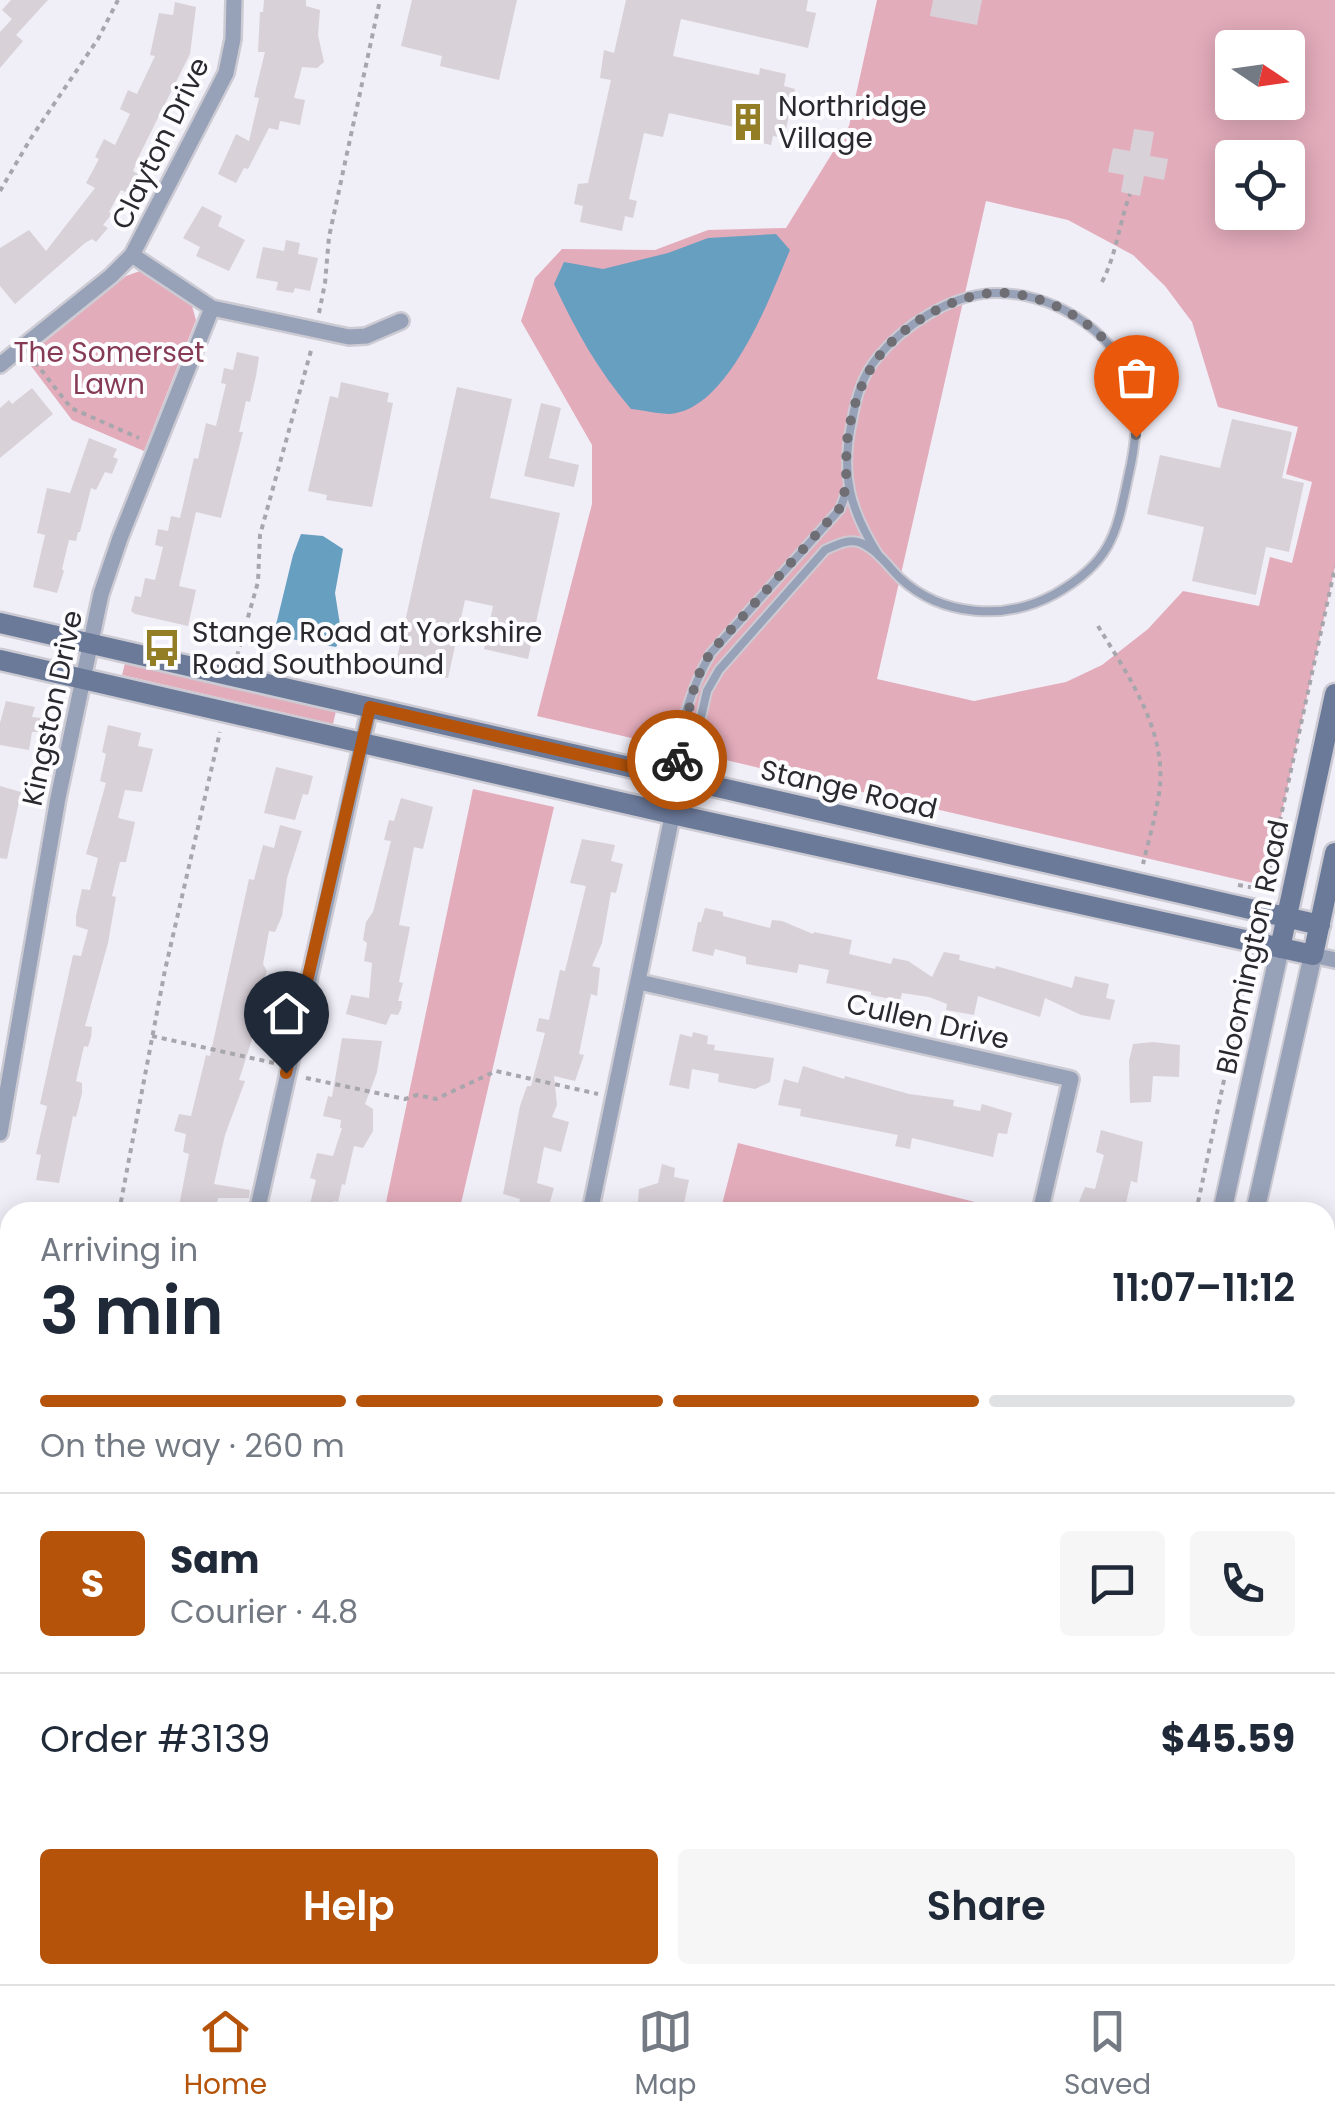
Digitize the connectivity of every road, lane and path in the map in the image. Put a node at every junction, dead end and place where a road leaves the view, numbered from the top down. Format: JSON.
{"nodes":[{"id":1,"x":118,"y":0,"type":"edge"},
{"id":2,"x":234,"y":0,"type":"edge"},
{"id":3,"x":0,"y":191,"type":"edge"},
{"id":4,"x":1130,"y":194,"type":"dead end"},
{"id":5,"x":132,"y":255,"type":"junction"},
{"id":6,"x":1102,"y":282,"type":"dead end"},
{"id":7,"x":212,"y":308,"type":"junction"},
{"id":8,"x":401,"y":322,"type":"dead end"},
{"id":9,"x":36,"y":362,"type":"dead end"},
{"id":10,"x":0,"y":365,"type":"edge"},
{"id":11,"x":139,"y":438,"type":"dead end"},
{"id":12,"x":847,"y":489,"type":"junction"},
{"id":13,"x":879,"y":556,"type":"junction"},
{"id":14,"x":1335,"y":568,"type":"edge"},
{"id":15,"x":0,"y":623,"type":"edge"},
{"id":16,"x":1098,"y":626,"type":"dead end"},
{"id":17,"x":90,"y":643,"type":"junction"},
{"id":18,"x":0,"y":660,"type":"edge"},
{"id":19,"x":82,"y":678,"type":"junction"},
{"id":20,"x":1335,"y":694,"type":"edge"},
{"id":21,"x":370,"y":707,"type":"junction"},
{"id":22,"x":220,"y":732,"type":"dead end"},
{"id":23,"x":361,"y":742,"type":"junction"},
{"id":24,"x":680,"y":778,"type":"junction"},
{"id":25,"x":672,"y":814,"type":"junction"},
{"id":26,"x":1335,"y":853,"type":"edge"},
{"id":27,"x":1142,"y":864,"type":"dead end"},
{"id":28,"x":1260,"y":911,"type":"junction"},
{"id":29,"x":1288,"y":917,"type":"junction"},
{"id":30,"x":1327,"y":926,"type":"edge"},
{"id":31,"x":1254,"y":942,"type":"junction"},
{"id":32,"x":1280,"y":948,"type":"junction"},
{"id":33,"x":1313,"y":954,"type":"junction"},
{"id":34,"x":1335,"y":960,"type":"edge"},
{"id":35,"x":639,"y":982,"type":"junction"},
{"id":36,"x":152,"y":1036,"type":"junction"},
{"id":37,"x":287,"y":1070,"type":"junction"},
{"id":38,"x":615,"y":1097,"type":"junction"},
{"id":39,"x":0,"y":1134,"type":"edge"},
{"id":40,"x":121,"y":1202,"type":"edge"},
{"id":41,"x":260,"y":1202,"type":"edge"},
{"id":42,"x":592,"y":1202,"type":"edge"},
{"id":43,"x":1042,"y":1202,"type":"edge"},
{"id":44,"x":1198,"y":1202,"type":"edge"},
{"id":45,"x":1224,"y":1202,"type":"edge"},
{"id":46,"x":1257,"y":1202,"type":"edge"}],
"edges":[{"from":1,"to":3,"type":"path"},
{"from":2,"to":5,"type":"street","name":"Clayton Drive"},
{"from":4,"to":6,"type":"path"},
{"from":5,"to":7,"type":"street"},
{"from":5,"to":10,"type":"street","name":"Clayton Drive"},
{"from":7,"to":8,"type":"street"},
{"from":7,"to":17,"type":"street","name":"Kingston Drive"},
{"from":9,"to":11,"type":"path"},
{"from":12,"to":13,"type":"lane"},
{"from":12,"to":13,"type":"lane"},
{"from":12,"to":24,"type":"lane"},
{"from":13,"to":24,"type":"lane"},
{"from":14,"to":28,"type":"path"},
{"from":15,"to":17,"type":"main road","name":"Stange Road"},
{"from":16,"to":27,"type":"path"},
{"from":17,"to":19,"type":"street","name":"Kingston Drive"},
{"from":17,"to":21,"type":"main road","name":"Stange Road"},
{"from":18,"to":19,"type":"main road"},
{"from":19,"to":23,"type":"main road"},
{"from":19,"to":39,"type":"street","name":"Kingston Drive"},
{"from":20,"to":29,"type":"main road","name":"Bloomington Road"},
{"from":21,"to":23,"type":"street"},
{"from":21,"to":24,"type":"main road","name":"Stange Road"},
{"from":22,"to":36,"type":"path"},
{"from":23,"to":25,"type":"main road"},
{"from":23,"to":37,"type":"street"},
{"from":24,"to":25,"type":"street"},
{"from":24,"to":28,"type":"main road","name":"Stange Road"},
{"from":25,"to":31,"type":"main road"},
{"from":25,"to":35,"type":"street"},
{"from":26,"to":30,"type":"main road"},
{"from":28,"to":29,"type":"main road","name":"Stange Road"},
{"from":29,"to":30,"type":"main road","name":"Stange Road"},
{"from":29,"to":32,"type":"main road","name":"Bloomington Road"},
{"from":30,"to":33,"type":"main road"},
{"from":31,"to":32,"type":"main road"},
{"from":31,"to":44,"type":"path"},
{"from":32,"to":33,"type":"main road"},
{"from":32,"to":45,"type":"street","name":"Bloomington Road"},
{"from":33,"to":34,"type":"street"},
{"from":33,"to":46,"type":"street"},
{"from":35,"to":38,"type":"street"},
{"from":35,"to":43,"type":"street","name":"Cullen Drive"},
{"from":36,"to":37,"type":"path"},
{"from":36,"to":40,"type":"path"},
{"from":37,"to":38,"type":"path"},
{"from":37,"to":41,"type":"street"},
{"from":38,"to":42,"type":"street"}]}
